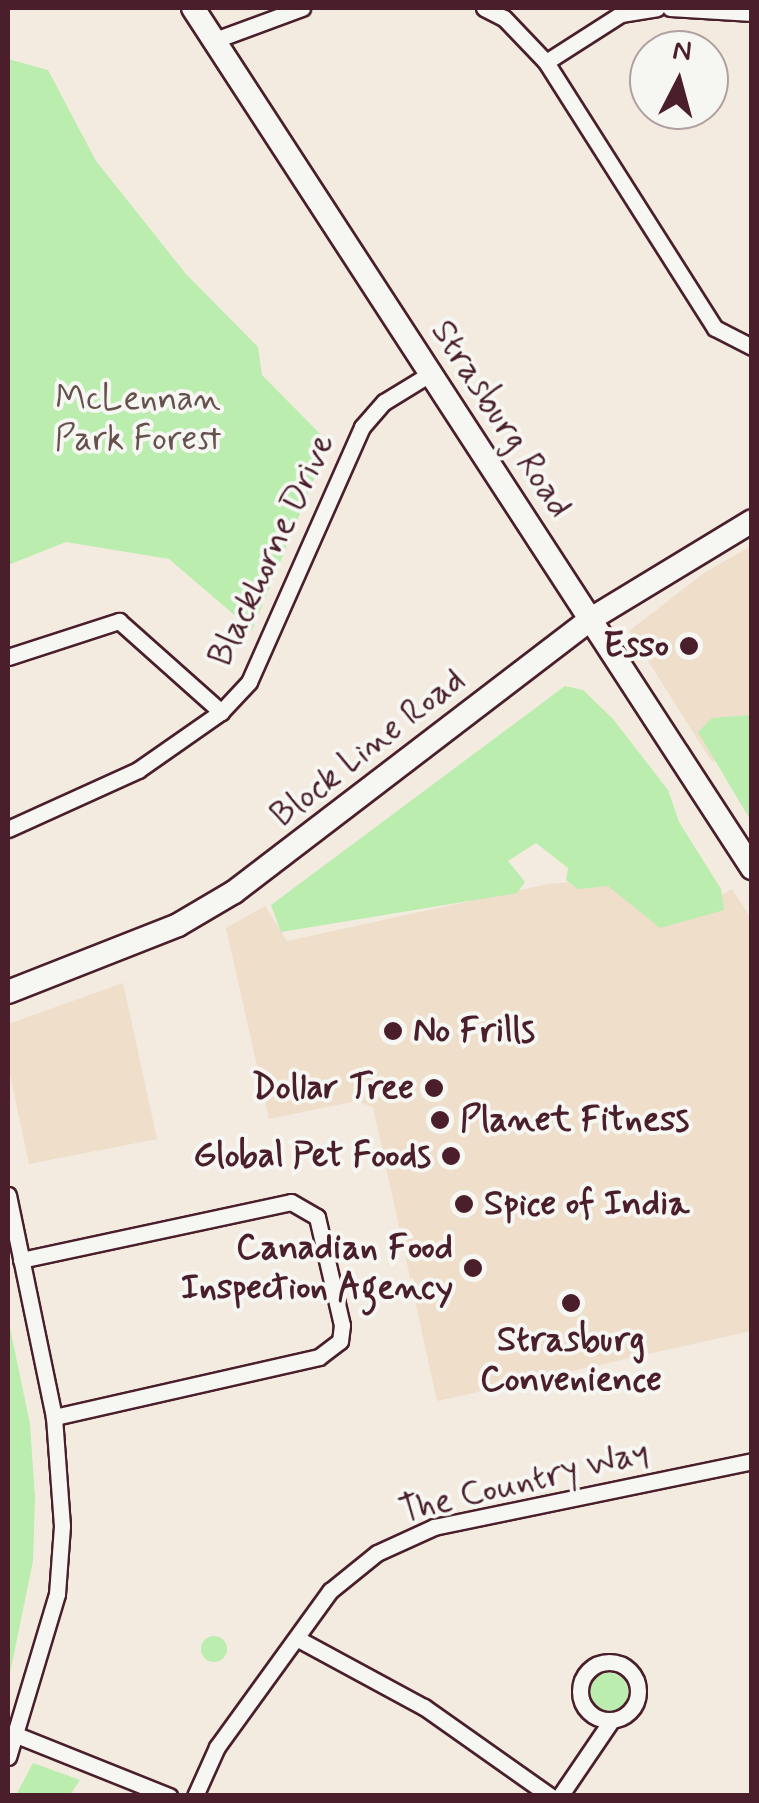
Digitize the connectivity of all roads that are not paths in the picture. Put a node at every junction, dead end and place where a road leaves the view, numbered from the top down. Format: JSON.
{"nodes":[{"id":1,"x":193,"y":8,"type":"edge"},
{"id":2,"x":302,"y":8,"type":"edge"},
{"id":3,"x":484,"y":8,"type":"edge"},
{"id":4,"x":656,"y":8,"type":"edge"},
{"id":5,"x":670,"y":8,"type":"edge"},
{"id":6,"x":752,"y":12,"type":"edge"},
{"id":7,"x":215,"y":40,"type":"junction"},
{"id":8,"x":546,"y":62,"type":"junction"},
{"id":9,"x":752,"y":347,"type":"edge"},
{"id":10,"x":428,"y":375,"type":"junction"},
{"id":11,"x":752,"y":522,"type":"edge"},
{"id":12,"x":591,"y":619,"type":"junction"},
{"id":13,"x":8,"y":657,"type":"edge"},
{"id":14,"x":221,"y":712,"type":"junction"},
{"id":15,"x":8,"y":829,"type":"edge"},
{"id":16,"x":752,"y":868,"type":"edge"},
{"id":17,"x":8,"y":992,"type":"edge"},
{"id":18,"x":8,"y":1194,"type":"edge"},
{"id":19,"x":21,"y":1260,"type":"junction"},
{"id":20,"x":54,"y":1416,"type":"junction"},
{"id":21,"x":752,"y":1461,"type":"edge"},
{"id":22,"x":298,"y":1639,"type":"junction"},
{"id":23,"x":611,"y":1721,"type":"dead end"},
{"id":24,"x":19,"y":1736,"type":"junction"},
{"id":25,"x":8,"y":1757,"type":"edge"},
{"id":26,"x":168,"y":1796,"type":"edge"},
{"id":27,"x":195,"y":1796,"type":"edge"},
{"id":28,"x":550,"y":1796,"type":"edge"},
{"id":29,"x":560,"y":1796,"type":"edge"}],
"edges":[{"from":1,"to":7,"type":"street","name":"Strasburg Road"},
{"from":2,"to":7,"type":"street"},
{"from":3,"to":8,"type":"street"},
{"from":4,"to":8,"type":"street"},
{"from":5,"to":6,"type":"street"},
{"from":7,"to":10,"type":"street","name":"Strasburg Road"},
{"from":8,"to":9,"type":"street"},
{"from":10,"to":12,"type":"street","name":"Strasburg Road"},
{"from":10,"to":14,"type":"street","name":"Blackhorne Drive"},
{"from":11,"to":12,"type":"street","name":"Block Line Road"},
{"from":12,"to":16,"type":"street","name":"Strasburg Road"},
{"from":12,"to":17,"type":"street","name":"Block Line Road"},
{"from":13,"to":14,"type":"street"},
{"from":14,"to":15,"type":"street","name":"Blackhorne Drive"},
{"from":18,"to":19,"type":"street"},
{"from":19,"to":20,"type":"street"},
{"from":19,"to":20,"type":"street"},
{"from":20,"to":24,"type":"street"},
{"from":21,"to":22,"type":"street","name":"The Country Way"},
{"from":22,"to":27,"type":"street","name":"The Country Way"},
{"from":22,"to":28,"type":"street"},
{"from":23,"to":29,"type":"street"},
{"from":24,"to":25,"type":"street"},
{"from":24,"to":26,"type":"street"}]}
